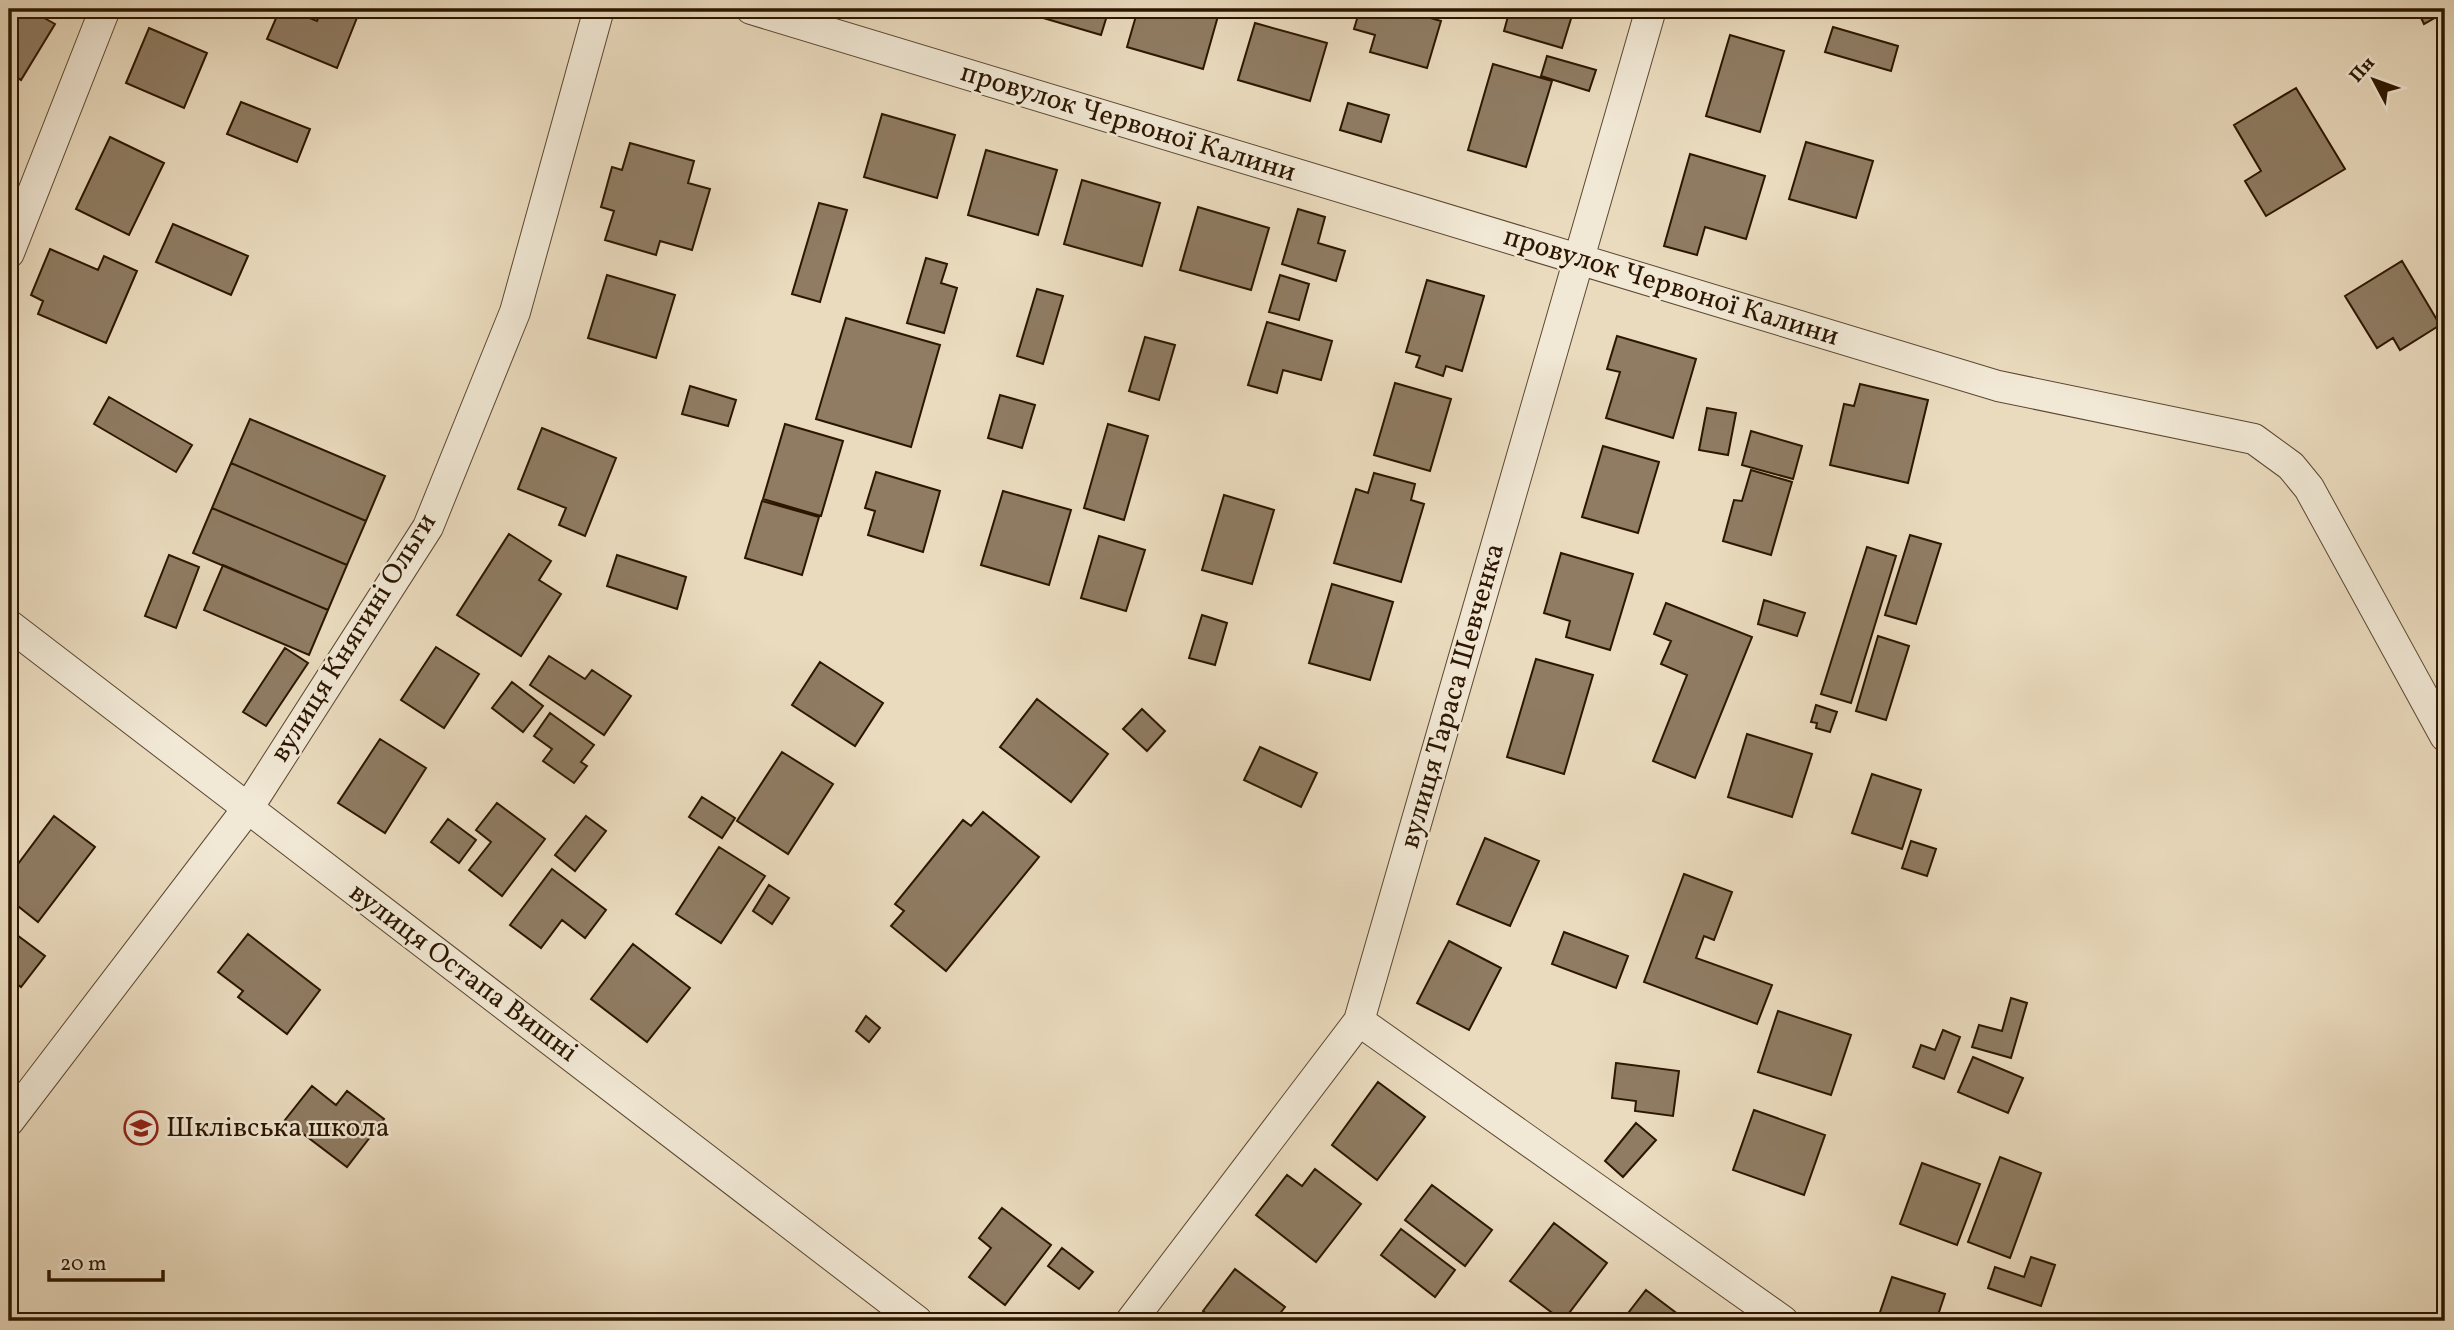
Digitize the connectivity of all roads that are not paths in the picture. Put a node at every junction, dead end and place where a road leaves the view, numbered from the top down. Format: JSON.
{"nodes":[{"id":1,"x":105,"y":9,"type":"edge"},
{"id":2,"x":599,"y":9,"type":"edge"},
{"id":3,"x":751,"y":9,"type":"edge"},
{"id":4,"x":1651,"y":9,"type":"edge"},
{"id":5,"x":9,"y":253,"type":"edge"},
{"id":6,"x":1579,"y":259,"type":"junction"},
{"id":7,"x":9,"y":625,"type":"edge"},
{"id":8,"x":2445,"y":736,"type":"edge"},
{"id":9,"x":248,"y":808,"type":"junction"},
{"id":10,"x":1359,"y":1021,"type":"junction"},
{"id":11,"x":9,"y":1121,"type":"edge"},
{"id":12,"x":917,"y":1321,"type":"edge"},
{"id":13,"x":1130,"y":1321,"type":"edge"},
{"id":14,"x":1783,"y":1321,"type":"edge"}],
"edges":[{"from":1,"to":5,"type":"street"},
{"from":2,"to":9,"type":"street","name":"вулиця Княгині Ольги"},
{"from":3,"to":6,"type":"street","name":"провулок Червоної Калини"},
{"from":4,"to":6,"type":"street","name":"вулиця Тараса Шевченка"},
{"from":6,"to":8,"type":"street","name":"провулок Червоної Калини"},
{"from":6,"to":10,"type":"street","name":"вулиця Тараса Шевченка"},
{"from":7,"to":9,"type":"street","name":"вулиця Остапа Вишні"},
{"from":9,"to":11,"type":"street","name":"вулиця Княгині Ольги"},
{"from":9,"to":12,"type":"street","name":"вулиця Остапа Вишні"},
{"from":10,"to":13,"type":"street","name":"вулиця Тараса Шевченка"},
{"from":10,"to":14,"type":"street"}]}
